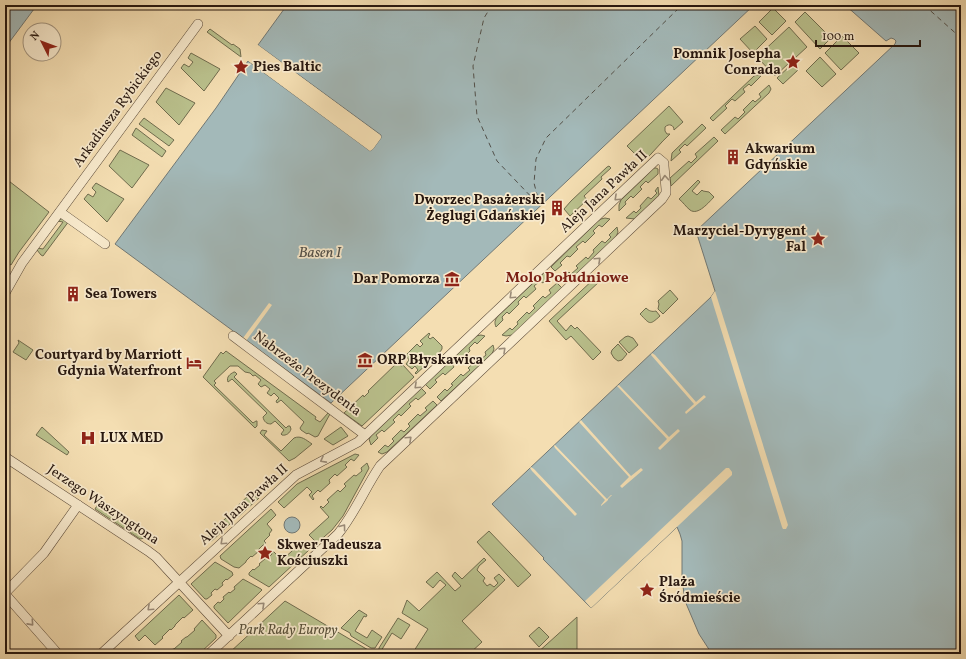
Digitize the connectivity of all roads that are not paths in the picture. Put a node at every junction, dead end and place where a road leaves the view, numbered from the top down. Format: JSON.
{"nodes":[{"id":1,"x":198,"y":24,"type":"dead end"},
{"id":2,"x":60,"y":212,"type":"junction"},
{"id":3,"x":105,"y":244,"type":"dead end"},
{"id":4,"x":5,"y":294,"type":"edge"},
{"id":5,"x":233,"y":336,"type":"dead end"},
{"id":6,"x":365,"y":435,"type":"junction"},
{"id":7,"x":5,"y":457,"type":"edge"},
{"id":8,"x":78,"y":505,"type":"junction"},
{"id":9,"x":180,"y":583,"type":"junction"},
{"id":10,"x":5,"y":593,"type":"edge"},
{"id":11,"x":229,"y":636,"type":"junction"},
{"id":12,"x":58,"y":654,"type":"edge"},
{"id":13,"x":101,"y":654,"type":"edge"},
{"id":14,"x":209,"y":654,"type":"edge"}],
"edges":[{"from":1,"to":2,"type":"street","name":"Arkadiusza Rybickiego"},
{"from":2,"to":3,"type":"street"},
{"from":2,"to":4,"type":"street","name":"Arkadiusza Rybickiego"},
{"from":5,"to":6,"type":"street","name":"Nabrzeże Prezydenta"},
{"from":6,"to":9,"type":"street","name":"Aleja Jana Pawła II","one_way":true},
{"from":11,"to":6,"type":"street","name":"Aleja Jana Pawła II","one_way":true},
{"from":7,"to":8,"type":"street","name":"Jerzego Waszyngtona"},
{"from":8,"to":9,"type":"street","name":"Jerzego Waszyngtona"},
{"from":8,"to":10,"type":"street"},
{"from":9,"to":11,"type":"street","name":"Jerzego Waszyngtona"},
{"from":9,"to":13,"type":"street","one_way":true},
{"from":10,"to":12,"type":"street","one_way":true},
{"from":11,"to":14,"type":"street"}]}
